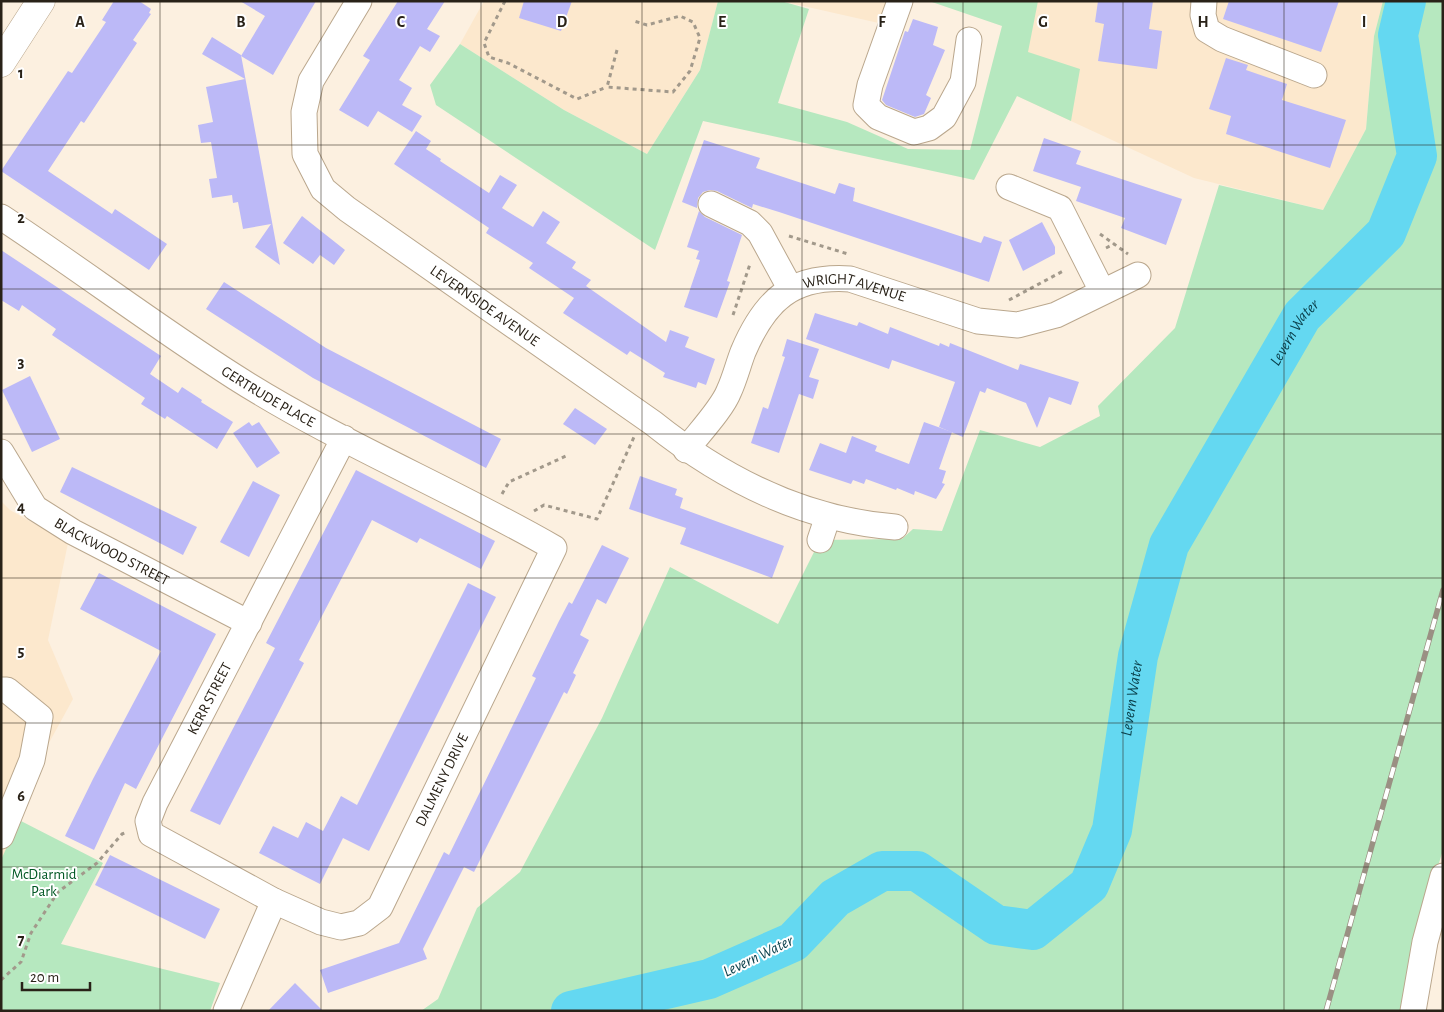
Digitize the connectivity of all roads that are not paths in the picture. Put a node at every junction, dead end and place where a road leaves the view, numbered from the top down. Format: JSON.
{"nodes":[{"id":1,"x":41,"y":1,"type":"edge"},
{"id":2,"x":359,"y":1,"type":"edge"},
{"id":3,"x":900,"y":1,"type":"edge"},
{"id":4,"x":1204,"y":1,"type":"edge"},
{"id":5,"x":968,"y":40,"type":"dead end"},
{"id":6,"x":1,"y":63,"type":"edge"},
{"id":7,"x":1314,"y":75,"type":"dead end"},
{"id":8,"x":1009,"y":187,"type":"dead end"},
{"id":9,"x":711,"y":204,"type":"dead end"},
{"id":10,"x":1,"y":217,"type":"edge"},
{"id":11,"x":1138,"y":275,"type":"road end"},
{"id":12,"x":790,"y":288,"type":"junction"},
{"id":13,"x":1102,"y":291,"type":"junction"},
{"id":14,"x":344,"y":438,"type":"junction"},
{"id":15,"x":686,"y":450,"type":"junction"},
{"id":16,"x":1,"y":452,"type":"edge"},
{"id":17,"x":828,"y":516,"type":"junction"},
{"id":18,"x":895,"y":527,"type":"dead end"},
{"id":19,"x":820,"y":540,"type":"dead end"},
{"id":20,"x":554,"y":548,"type":"joint"},
{"id":21,"x":249,"y":623,"type":"junction"},
{"id":22,"x":1,"y":690,"type":"edge"},
{"id":23,"x":1,"y":836,"type":"edge"},
{"id":24,"x":1443,"y":876,"type":"edge"},
{"id":25,"x":274,"y":901,"type":"junction"},
{"id":26,"x":226,"y":1011,"type":"edge"},
{"id":27,"x":1412,"y":1011,"type":"edge"}],
"edges":[{"from":1,"to":6,"type":"main road"},
{"from":2,"to":15,"type":"street","name":"LEVERNSIDE AVENUE"},
{"from":3,"to":5,"type":"street"},
{"from":4,"to":7,"type":"street"},
{"from":8,"to":13,"type":"street"},
{"from":9,"to":12,"type":"street"},
{"from":10,"to":14,"type":"street","name":"GERTRUDE PLACE"},
{"from":11,"to":13,"type":"street","name":"WRIGHT AVENUE"},
{"from":12,"to":13,"type":"street","name":"WRIGHT AVENUE"},
{"from":12,"to":15,"type":"street","name":"WRIGHT AVENUE"},
{"from":14,"to":20,"type":"street","name":"GERTRUDE PLACE"},
{"from":14,"to":21,"type":"street","name":"KERR STREET"},
{"from":15,"to":17,"type":"street","name":"LEVERNSIDE AVENUE"},
{"from":16,"to":21,"type":"street","name":"BLACKWOOD STREET"},
{"from":17,"to":18,"type":"street","name":"LEVERNSIDE AVENUE"},
{"from":17,"to":19,"type":"street"},
{"from":20,"to":25,"type":"street","name":"DALMENY DRIVE"},
{"from":21,"to":25,"type":"street","name":"KERR STREET"},
{"from":22,"to":23,"type":"street"},
{"from":24,"to":27,"type":"street"},
{"from":25,"to":26,"type":"street"}]}
